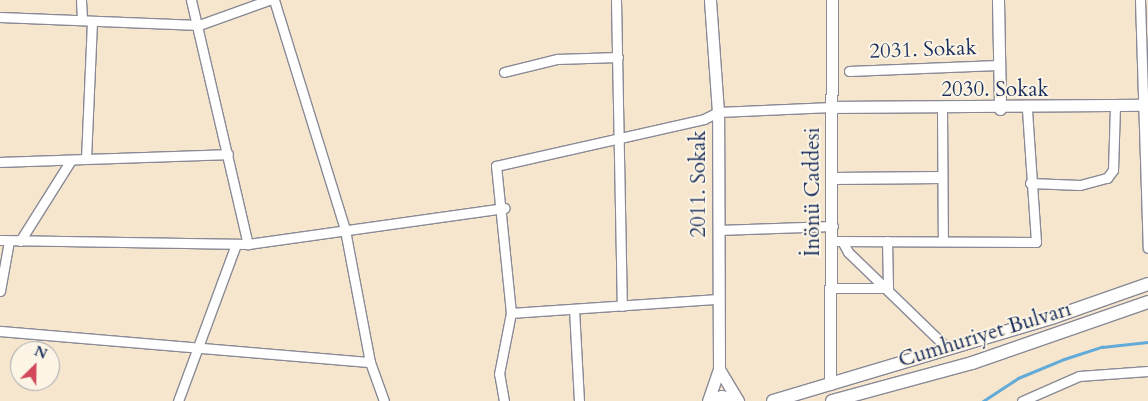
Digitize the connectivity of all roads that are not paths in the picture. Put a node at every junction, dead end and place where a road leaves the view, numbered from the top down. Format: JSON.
{"nodes":[{"id":1,"x":81,"y":0,"type":"edge"},
{"id":2,"x":191,"y":0,"type":"edge"},
{"id":3,"x":269,"y":0,"type":"edge"},
{"id":4,"x":274,"y":0,"type":"edge"},
{"id":5,"x":616,"y":0,"type":"edge"},
{"id":6,"x":710,"y":0,"type":"edge"},
{"id":7,"x":832,"y":0,"type":"edge"},
{"id":8,"x":998,"y":0,"type":"edge"},
{"id":9,"x":1140,"y":0,"type":"edge"},
{"id":10,"x":0,"y":17,"type":"edge"},
{"id":11,"x":82,"y":20,"type":"junction"},
{"id":12,"x":92,"y":21,"type":"junction"},
{"id":13,"x":199,"y":25,"type":"junction"},
{"id":14,"x":618,"y":57,"type":"junction"},
{"id":15,"x":998,"y":64,"type":"junction"},
{"id":16,"x":849,"y":71,"type":"dead end"},
{"id":17,"x":504,"y":72,"type":"dead end"},
{"id":18,"x":1116,"y":106,"type":"junction"},
{"id":19,"x":1142,"y":106,"type":"junction"},
{"id":20,"x":832,"y":108,"type":"junction"},
{"id":21,"x":1027,"y":108,"type":"junction"},
{"id":22,"x":942,"y":109,"type":"junction"},
{"id":23,"x":1000,"y":109,"type":"junction"},
{"id":24,"x":718,"y":112,"type":"junction"},
{"id":25,"x":621,"y":136,"type":"junction"},
{"id":26,"x":228,"y":154,"type":"junction"},
{"id":27,"x":86,"y":159,"type":"junction"},
{"id":28,"x":71,"y":160,"type":"junction"},
{"id":29,"x":0,"y":162,"type":"edge"},
{"id":30,"x":941,"y":177,"type":"junction"},
{"id":31,"x":833,"y":178,"type":"junction"},
{"id":32,"x":1030,"y":183,"type":"junction"},
{"id":33,"x":504,"y":208,"type":"junction"},
{"id":34,"x":833,"y":226,"type":"junction"},
{"id":35,"x":345,"y":230,"type":"junction"},
{"id":36,"x":718,"y":230,"type":"junction"},
{"id":37,"x":4,"y":241,"type":"edge"},
{"id":38,"x":20,"y":241,"type":"junction"},
{"id":39,"x":838,"y":241,"type":"junction"},
{"id":40,"x":887,"y":241,"type":"junction"},
{"id":41,"x":943,"y":241,"type":"junction"},
{"id":42,"x":236,"y":244,"type":"junction"},
{"id":43,"x":248,"y":244,"type":"junction"},
{"id":44,"x":1148,"y":248,"type":"edge"},
{"id":45,"x":1148,"y":284,"type":"edge"},
{"id":46,"x":832,"y":288,"type":"junction"},
{"id":47,"x":888,"y":288,"type":"junction"},
{"id":48,"x":0,"y":291,"type":"edge"},
{"id":49,"x":718,"y":299,"type":"junction"},
{"id":50,"x":1148,"y":302,"type":"edge"},
{"id":51,"x":622,"y":306,"type":"junction"},
{"id":52,"x":574,"y":309,"type":"junction"},
{"id":53,"x":511,"y":313,"type":"junction"},
{"id":54,"x":0,"y":331,"type":"edge"},
{"id":55,"x":948,"y":349,"type":"junction"},
{"id":56,"x":198,"y":350,"type":"junction"},
{"id":57,"x":370,"y":362,"type":"junction"},
{"id":58,"x":719,"y":369,"type":"junction"},
{"id":59,"x":1148,"y":371,"type":"edge"},
{"id":60,"x":830,"y":384,"type":"junction"},
{"id":61,"x":178,"y":401,"type":"edge"},
{"id":62,"x":384,"y":401,"type":"edge"},
{"id":63,"x":504,"y":401,"type":"edge"},
{"id":64,"x":579,"y":401,"type":"edge"},
{"id":65,"x":709,"y":401,"type":"edge"},
{"id":66,"x":737,"y":401,"type":"edge"},
{"id":67,"x":773,"y":401,"type":"edge"},
{"id":68,"x":832,"y":401,"type":"edge"},
{"id":69,"x":1022,"y":401,"type":"edge"}],
"edges":[{"from":1,"to":11,"type":"street"},
{"from":2,"to":13,"type":"street"},
{"from":3,"to":13,"type":"street"},
{"from":4,"to":35,"type":"street"},
{"from":5,"to":14,"type":"street"},
{"from":6,"to":24,"type":"street","name":"2011. Sokak"},
{"from":7,"to":20,"type":"street","name":"İnönü Caddesi"},
{"from":8,"to":15,"type":"street"},
{"from":9,"to":19,"type":"street"},
{"from":10,"to":11,"type":"street"},
{"from":11,"to":12,"type":"street"},
{"from":12,"to":13,"type":"street"},
{"from":12,"to":27,"type":"street"},
{"from":13,"to":26,"type":"street"},
{"from":14,"to":17,"type":"street"},
{"from":14,"to":25,"type":"street"},
{"from":15,"to":16,"type":"street","name":"2031. Sokak"},
{"from":15,"to":23,"type":"street"},
{"from":18,"to":19,"type":"street","name":"2030. Sokak"},
{"from":18,"to":21,"type":"street","name":"2030. Sokak"},
{"from":18,"to":32,"type":"street"},
{"from":19,"to":44,"type":"street"},
{"from":20,"to":22,"type":"street","name":"2030. Sokak"},
{"from":20,"to":24,"type":"street"},
{"from":20,"to":31,"type":"street","name":"İnönü Caddesi"},
{"from":21,"to":23,"type":"street","name":"2030. Sokak"},
{"from":21,"to":32,"type":"street"},
{"from":22,"to":23,"type":"street","name":"2030. Sokak"},
{"from":22,"to":30,"type":"street"},
{"from":24,"to":25,"type":"street"},
{"from":24,"to":36,"type":"street","name":"2011. Sokak"},
{"from":25,"to":33,"type":"street"},
{"from":25,"to":51,"type":"street"},
{"from":26,"to":27,"type":"street"},
{"from":26,"to":43,"type":"street"},
{"from":27,"to":28,"type":"street"},
{"from":28,"to":29,"type":"street"},
{"from":28,"to":38,"type":"street"},
{"from":30,"to":31,"type":"street"},
{"from":30,"to":41,"type":"street"},
{"from":31,"to":34,"type":"street","name":"İnönü Caddesi"},
{"from":32,"to":41,"type":"street"},
{"from":33,"to":35,"type":"street"},
{"from":33,"to":53,"type":"street"},
{"from":34,"to":36,"type":"street"},
{"from":34,"to":39,"type":"street","name":"İnönü Caddesi"},
{"from":35,"to":43,"type":"street"},
{"from":35,"to":57,"type":"street"},
{"from":36,"to":49,"type":"street","name":"2011. Sokak"},
{"from":37,"to":38,"type":"street"},
{"from":37,"to":48,"type":"street"},
{"from":38,"to":42,"type":"street"},
{"from":39,"to":40,"type":"street"},
{"from":39,"to":46,"type":"street","name":"İnönü Caddesi"},
{"from":39,"to":47,"type":"street"},
{"from":40,"to":41,"type":"street"},
{"from":40,"to":47,"type":"street"},
{"from":42,"to":43,"type":"street"},
{"from":42,"to":56,"type":"street"},
{"from":45,"to":55,"type":"main road"},
{"from":46,"to":47,"type":"street"},
{"from":46,"to":60,"type":"street","name":"İnönü Caddesi"},
{"from":47,"to":55,"type":"street"},
{"from":49,"to":51,"type":"street"},
{"from":49,"to":58,"type":"street","name":"2011. Sokak"},
{"from":50,"to":68,"type":"main road","name":"Cumhuriyet Bulvarı"},
{"from":51,"to":52,"type":"street"},
{"from":52,"to":53,"type":"street"},
{"from":52,"to":64,"type":"street"},
{"from":53,"to":63,"type":"street"},
{"from":54,"to":56,"type":"street"},
{"from":55,"to":60,"type":"main road"},
{"from":56,"to":57,"type":"street"},
{"from":56,"to":61,"type":"street"},
{"from":57,"to":62,"type":"street"},
{"from":58,"to":65,"type":"street"},
{"from":58,"to":66,"type":"street"},
{"from":59,"to":69,"type":"street"},
{"from":60,"to":67,"type":"main road"},
{"from":65,"to":66,"type":"main road"}]}
